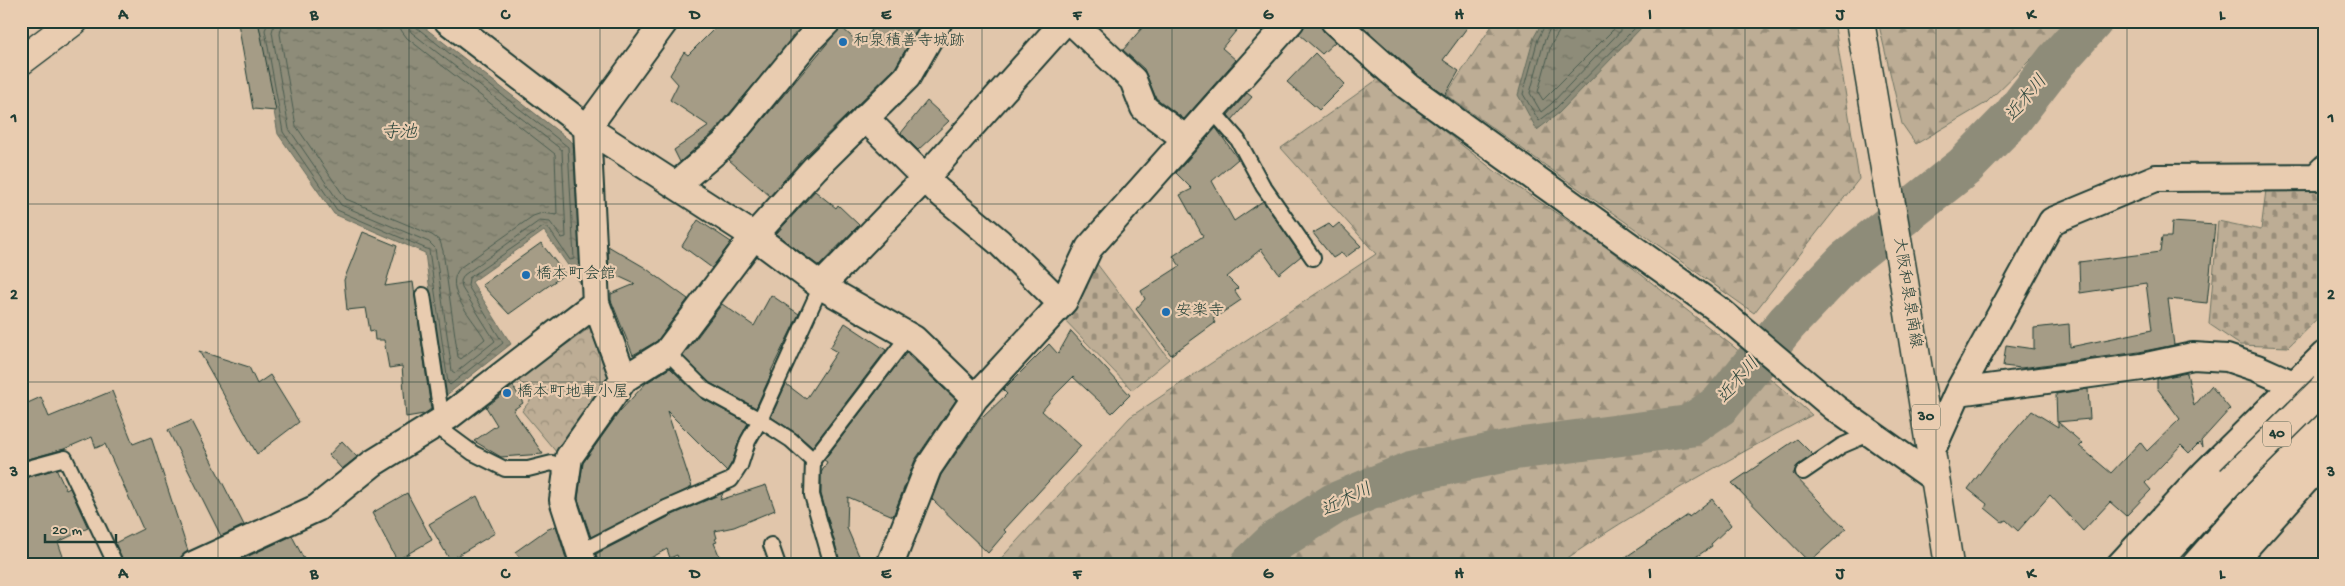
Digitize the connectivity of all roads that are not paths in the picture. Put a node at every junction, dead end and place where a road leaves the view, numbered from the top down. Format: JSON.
{"nodes":[{"id":1,"x":74,"y":21,"type":"edge"},
{"id":2,"x":448,"y":21,"type":"edge"},
{"id":3,"x":665,"y":21,"type":"edge"},
{"id":4,"x":828,"y":21,"type":"edge"},
{"id":5,"x":939,"y":21,"type":"edge"},
{"id":6,"x":1065,"y":21,"type":"edge"},
{"id":7,"x":1071,"y":21,"type":"edge"},
{"id":8,"x":1291,"y":21,"type":"edge"},
{"id":9,"x":1334,"y":21,"type":"edge"},
{"id":10,"x":1860,"y":21,"type":"edge"},
{"id":11,"x":21,"y":61,"type":"edge"},
{"id":12,"x":1212,"y":110,"type":"junction"},
{"id":13,"x":865,"y":118,"type":"junction"},
{"id":14,"x":587,"y":128,"type":"junction"},
{"id":15,"x":1186,"y":139,"type":"junction"},
{"id":16,"x":2324,"y":169,"type":"edge"},
{"id":17,"x":925,"y":178,"type":"junction"},
{"id":18,"x":676,"y":185,"type":"junction"},
{"id":19,"x":754,"y":236,"type":"junction"},
{"id":20,"x":1313,"y":258,"type":"dead end"},
{"id":21,"x":821,"y":286,"type":"junction"},
{"id":22,"x":423,"y":295,"type":"dead end"},
{"id":23,"x":596,"y":303,"type":"junction"},
{"id":24,"x":1061,"y":303,"type":"junction"},
{"id":25,"x":909,"y":336,"type":"junction"},
{"id":26,"x":667,"y":352,"type":"junction"},
{"id":27,"x":2324,"y":355,"type":"edge"},
{"id":28,"x":624,"y":379,"type":"junction"},
{"id":29,"x":2292,"y":384,"type":"junction"},
{"id":30,"x":2324,"y":388,"type":"edge"},
{"id":31,"x":1958,"y":392,"type":"junction"},
{"id":32,"x":975,"y":398,"type":"junction"},
{"id":33,"x":2324,"y":398,"type":"edge"},
{"id":34,"x":760,"y":420,"type":"junction"},
{"id":35,"x":439,"y":423,"type":"junction"},
{"id":36,"x":2324,"y":428,"type":"edge"},
{"id":37,"x":1869,"y":434,"type":"junction"},
{"id":38,"x":1931,"y":452,"type":"junction"},
{"id":39,"x":813,"y":460,"type":"junction"},
{"id":40,"x":2324,"y":460,"type":"edge"},
{"id":41,"x":21,"y":470,"type":"edge"},
{"id":42,"x":568,"y":470,"type":"junction"},
{"id":43,"x":1803,"y":472,"type":"dead end"},
{"id":44,"x":1935,"y":479,"type":"junction"},
{"id":45,"x":771,"y":545,"type":"dead end"},
{"id":46,"x":582,"y":558,"type":"edge"},
{"id":47,"x":116,"y":565,"type":"edge"},
{"id":48,"x":193,"y":565,"type":"edge"},
{"id":49,"x":778,"y":565,"type":"edge"},
{"id":50,"x":832,"y":565,"type":"edge"},
{"id":51,"x":890,"y":565,"type":"edge"},
{"id":52,"x":1949,"y":565,"type":"edge"},
{"id":53,"x":2120,"y":565,"type":"edge"},
{"id":54,"x":2154,"y":565,"type":"edge"},
{"id":55,"x":2196,"y":565,"type":"edge"},
{"id":56,"x":2230,"y":565,"type":"edge"}],
"edges":[{"from":1,"to":11,"type":"main road"},
{"from":2,"to":14,"type":"street"},
{"from":3,"to":14,"type":"street"},
{"from":4,"to":18,"type":"street"},
{"from":5,"to":13,"type":"street"},
{"from":6,"to":17,"type":"street"},
{"from":7,"to":15,"type":"street"},
{"from":8,"to":12,"type":"street"},
{"from":9,"to":37,"type":"street"},
{"from":10,"to":38,"type":"main road","name":"大阪和泉泉南線","number":"30"},
{"from":12,"to":15,"type":"street"},
{"from":12,"to":20,"type":"lane"},
{"from":13,"to":17,"type":"street"},
{"from":13,"to":19,"type":"street"},
{"from":14,"to":18,"type":"street"},
{"from":14,"to":23,"type":"street"},
{"from":15,"to":24,"type":"street"},
{"from":16,"to":31,"type":"street"},
{"from":17,"to":21,"type":"street"},
{"from":17,"to":24,"type":"street"},
{"from":18,"to":19,"type":"street"},
{"from":19,"to":21,"type":"street"},
{"from":19,"to":26,"type":"street"},
{"from":21,"to":25,"type":"street"},
{"from":21,"to":34,"type":"lane"},
{"from":22,"to":35,"type":"lane"},
{"from":23,"to":28,"type":"street"},
{"from":23,"to":35,"type":"street"},
{"from":24,"to":32,"type":"street"},
{"from":25,"to":32,"type":"street"},
{"from":25,"to":39,"type":"lane"},
{"from":26,"to":28,"type":"street"},
{"from":26,"to":34,"type":"lane"},
{"from":27,"to":29,"type":"street"},
{"from":28,"to":42,"type":"street"},
{"from":29,"to":31,"type":"street"},
{"from":29,"to":33,"type":"street"},
{"from":29,"to":53,"type":"street"},
{"from":30,"to":54,"type":"main road","number":"40","bridge":true},
{"from":31,"to":38,"type":"street"},
{"from":32,"to":51,"type":"street"},
{"from":34,"to":39,"type":"lane"},
{"from":34,"to":46,"type":"lane"},
{"from":35,"to":42,"type":"lane"},
{"from":35,"to":48,"type":"street"},
{"from":36,"to":55,"type":"main road","number":"40"},
{"from":37,"to":43,"type":"lane"},
{"from":37,"to":44,"type":"street"},
{"from":38,"to":44,"type":"main road","name":"大阪和泉泉南線","number":"30"},
{"from":39,"to":50,"type":"lane"},
{"from":40,"to":56,"type":"street"},
{"from":41,"to":47,"type":"lane"},
{"from":42,"to":46,"type":"street"},
{"from":44,"to":52,"type":"main road","name":"大阪和泉泉南線","number":"30"},
{"from":45,"to":49,"type":"lane"}]}
